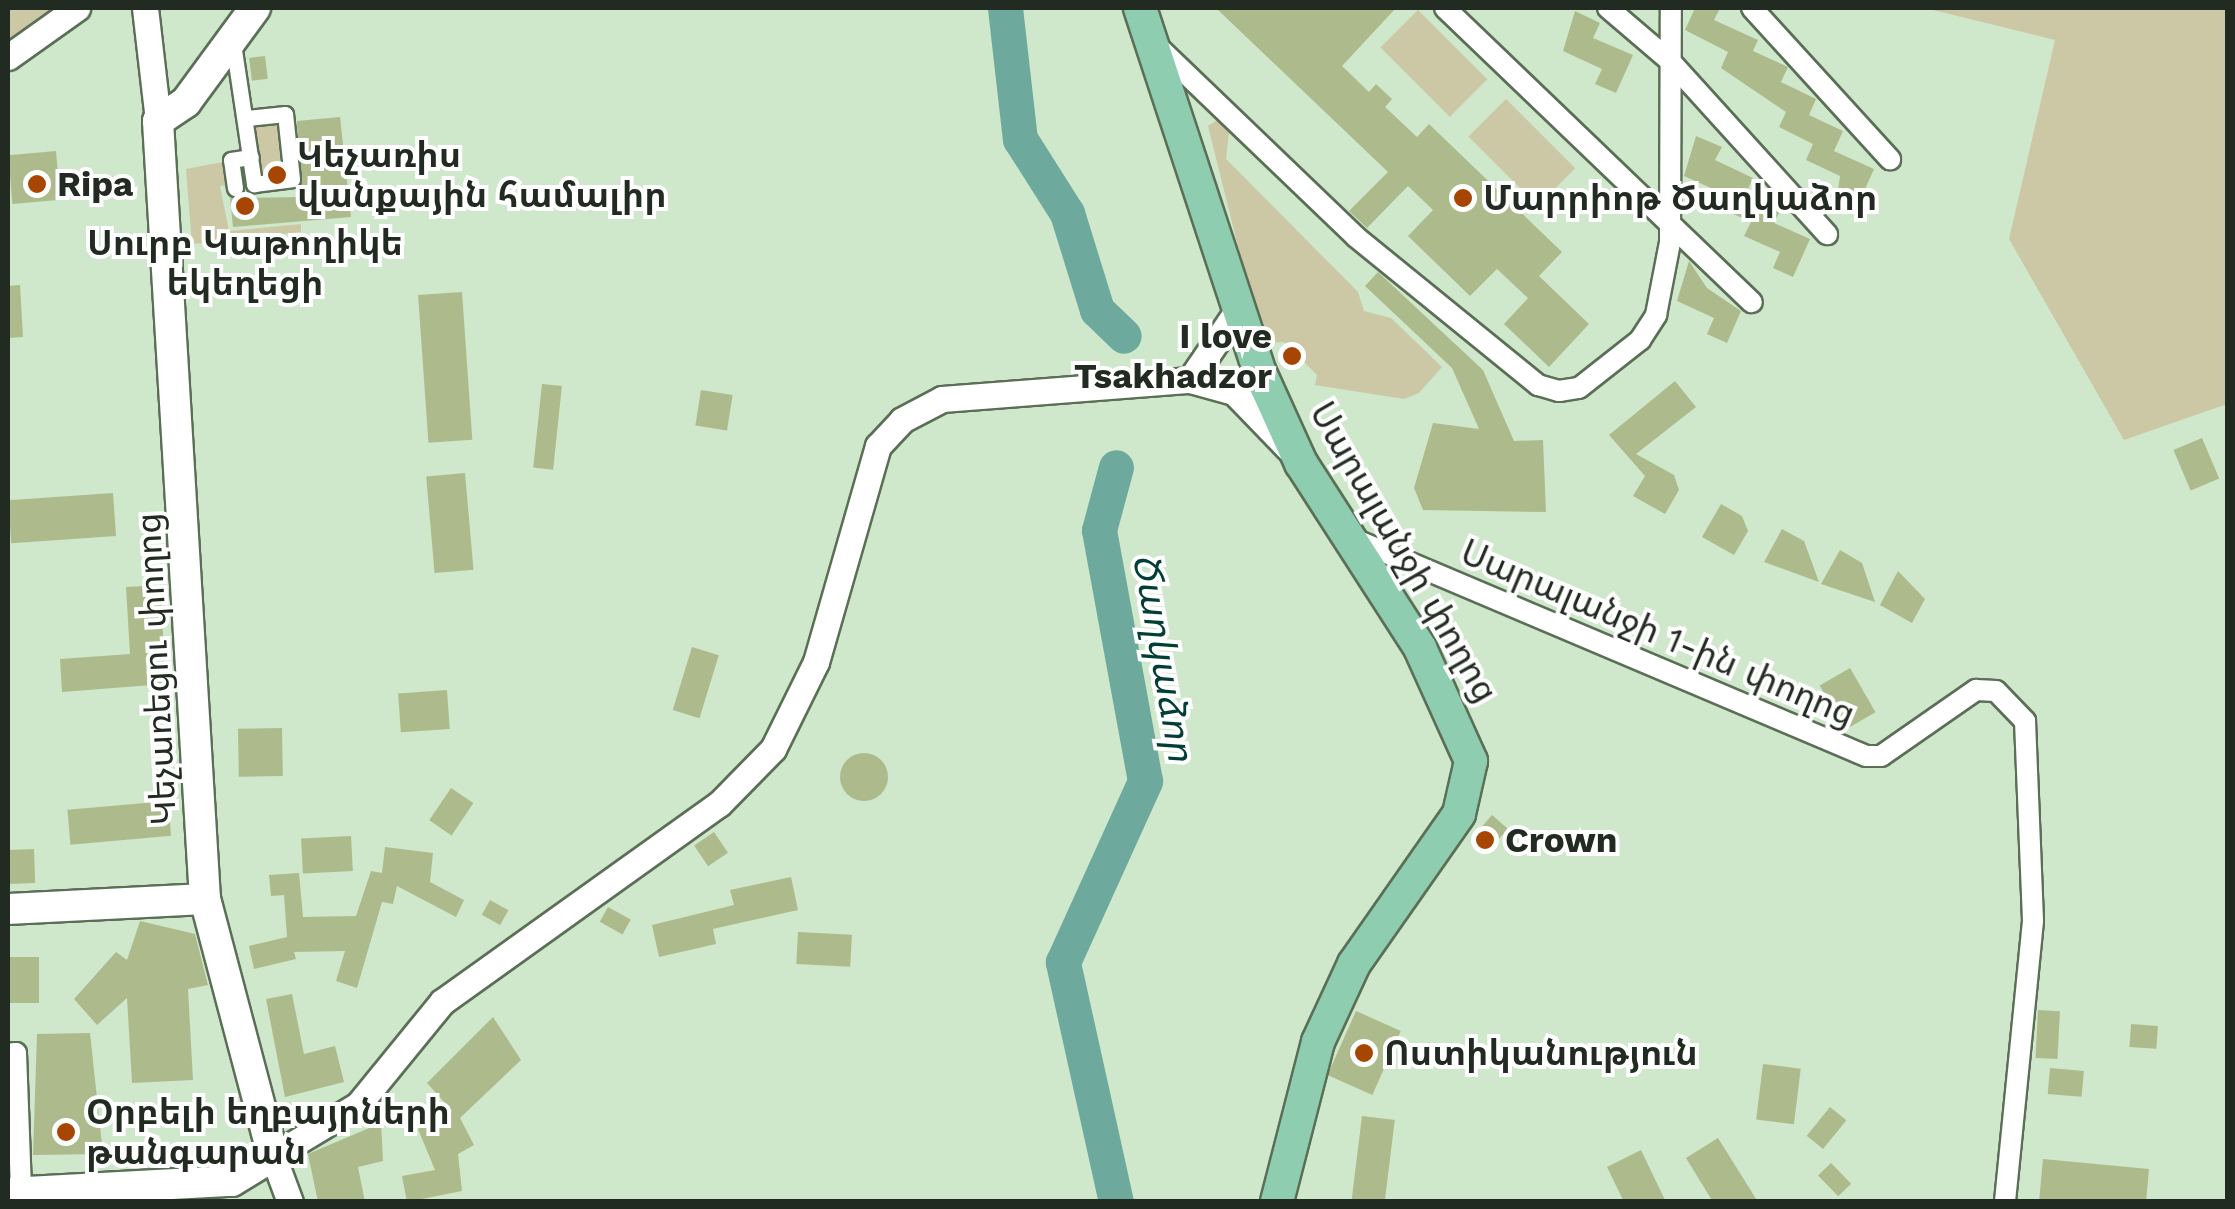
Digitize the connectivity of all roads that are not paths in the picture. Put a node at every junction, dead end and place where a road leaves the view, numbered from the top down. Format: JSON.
{"nodes":[{"id":1,"x":77,"y":8,"type":"edge"},
{"id":2,"x":145,"y":8,"type":"edge"},
{"id":3,"x":255,"y":8,"type":"edge"},
{"id":4,"x":1140,"y":8,"type":"edge"},
{"id":5,"x":1445,"y":8,"type":"edge"},
{"id":6,"x":1608,"y":8,"type":"edge"},
{"id":7,"x":1672,"y":8,"type":"edge"},
{"id":8,"x":1752,"y":8,"type":"edge"},
{"id":9,"x":233,"y":42,"type":"junction"},
{"id":10,"x":1158,"y":47,"type":"junction"},
{"id":11,"x":8,"y":57,"type":"edge"},
{"id":12,"x":1670,"y":61,"type":"junction"},
{"id":13,"x":247,"y":118,"type":"junction"},
{"id":14,"x":158,"y":121,"type":"junction"},
{"id":15,"x":251,"y":157,"type":"junction"},
{"id":16,"x":1890,"y":159,"type":"dead end"},
{"id":17,"x":235,"y":188,"type":"dead end"},
{"id":18,"x":1670,"y":221,"type":"junction"},
{"id":19,"x":1826,"y":234,"type":"dead end"},
{"id":20,"x":1752,"y":302,"type":"dead end"},
{"id":21,"x":1237,"y":311,"type":"junction"},
{"id":22,"x":1190,"y":380,"type":"junction"},
{"id":23,"x":1302,"y":462,"type":"junction"},
{"id":24,"x":1356,"y":540,"type":"junction"},
{"id":25,"x":205,"y":899,"type":"junction"},
{"id":26,"x":8,"y":909,"type":"edge"},
{"id":27,"x":8,"y":1054,"type":"edge"},
{"id":28,"x":273,"y":1156,"type":"junction"},
{"id":29,"x":14,"y":1193,"type":"edge"},
{"id":30,"x":290,"y":1202,"type":"edge"},
{"id":31,"x":1276,"y":1202,"type":"edge"},
{"id":32,"x":2006,"y":1202,"type":"edge"}],
"edges":[{"from":1,"to":11,"type":"street"},
{"from":2,"to":14,"type":"street"},
{"from":3,"to":9,"type":"main road"},
{"from":4,"to":10,"type":"main road","name":"Սարալանջի փողոց"},
{"from":5,"to":18,"type":"street"},
{"from":6,"to":12,"type":"street"},
{"from":7,"to":12,"type":"street"},
{"from":8,"to":16,"type":"street"},
{"from":9,"to":13,"type":"street"},
{"from":9,"to":14,"type":"main road"},
{"from":10,"to":18,"type":"street"},
{"from":10,"to":21,"type":"main road","name":"Սարալանջի փողոց"},
{"from":12,"to":18,"type":"street"},
{"from":12,"to":19,"type":"street"},
{"from":13,"to":15,"type":"street"},
{"from":13,"to":15,"type":"street"},
{"from":14,"to":25,"type":"main road","name":"Կեչառեցու փողոց"},
{"from":15,"to":17,"type":"street"},
{"from":18,"to":20,"type":"street"},
{"from":21,"to":22,"type":"street"},
{"from":21,"to":23,"type":"main road","name":"Սարալանջի փողոց"},
{"from":22,"to":23,"type":"street"},
{"from":22,"to":28,"type":"street"},
{"from":23,"to":24,"type":"main road","name":"Սարալանջի փողոց"},
{"from":24,"to":31,"type":"main road","name":"Սարալանջի փողոց"},
{"from":24,"to":32,"type":"street","name":"Սարալանջի 1-ին փողոց"},
{"from":25,"to":26,"type":"main road"},
{"from":25,"to":28,"type":"main road","name":"Կեչառեցու փողոց"},
{"from":27,"to":29,"type":"street"},
{"from":28,"to":29,"type":"main road"},
{"from":28,"to":30,"type":"street","name":"Կեչառեցու փողոց"}]}
